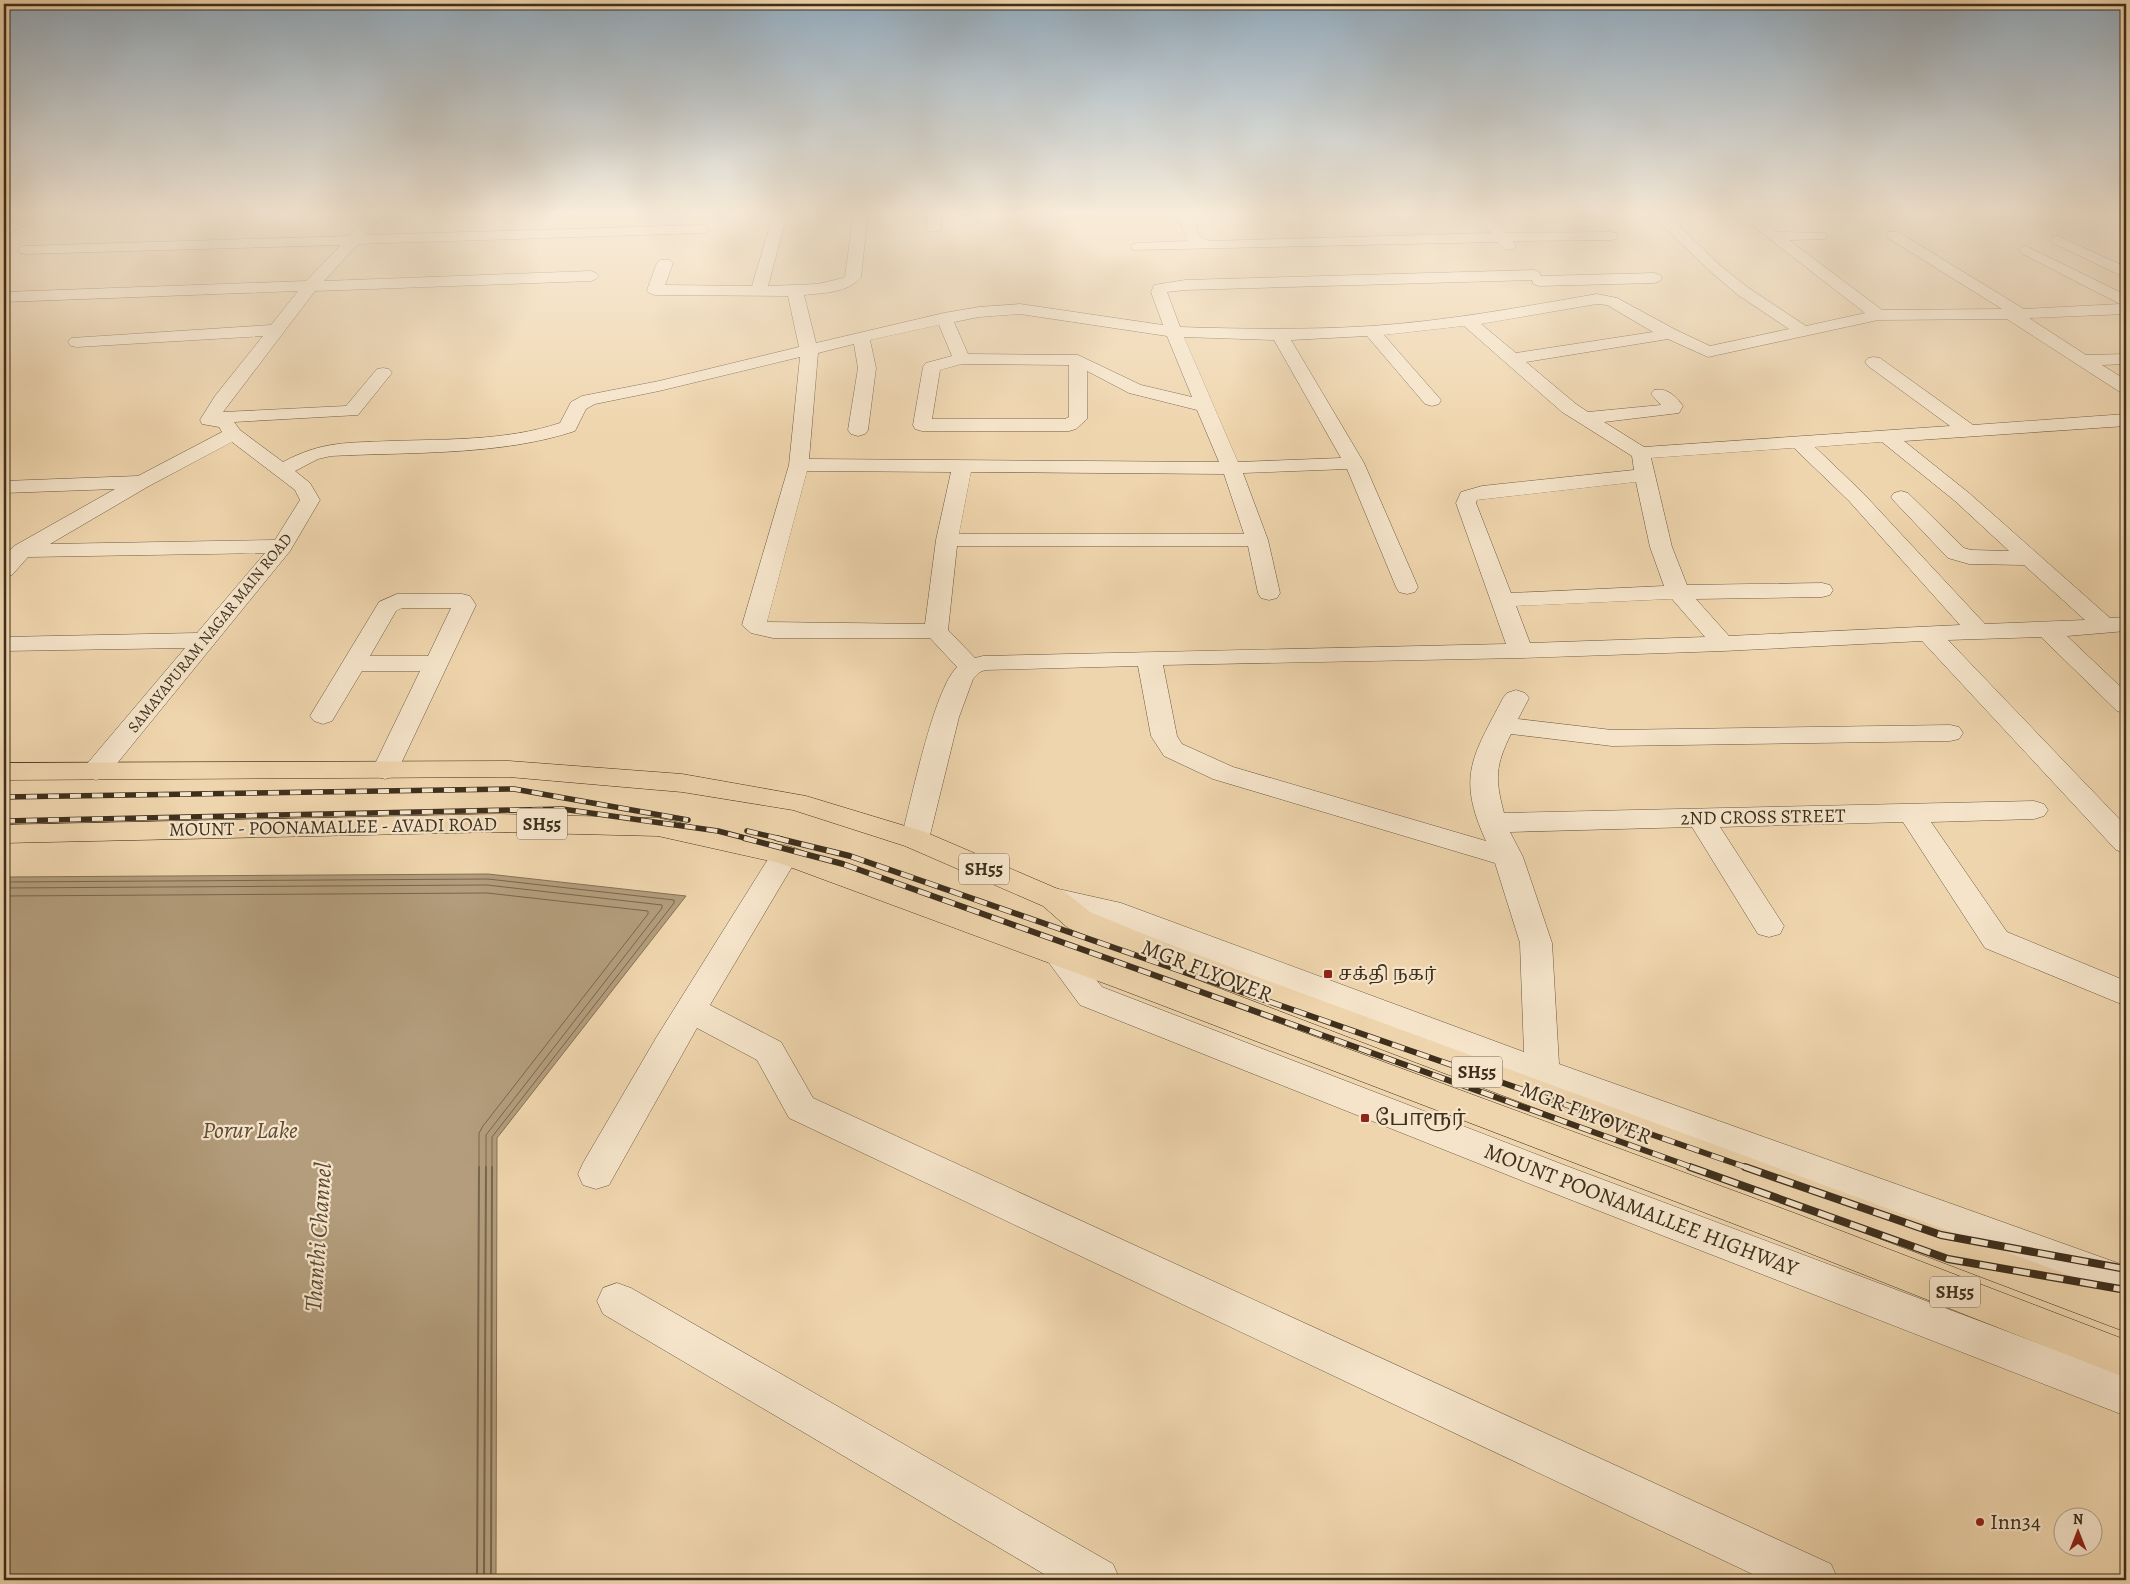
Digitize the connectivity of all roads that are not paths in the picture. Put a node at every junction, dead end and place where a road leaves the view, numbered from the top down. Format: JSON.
{"nodes":[{"id":1,"x":338,"y":286,"type":"edge"},
{"id":2,"x":656,"y":286,"type":"edge"},
{"id":3,"x":760,"y":286,"type":"edge"},
{"id":4,"x":837,"y":286,"type":"edge"},
{"id":5,"x":1172,"y":286,"type":"edge"},
{"id":6,"x":1544,"y":286,"type":"edge"},
{"id":7,"x":1737,"y":286,"type":"edge"},
{"id":8,"x":1840,"y":286,"type":"edge"},
{"id":9,"x":1970,"y":286,"type":"edge"},
{"id":10,"x":2096,"y":286,"type":"edge"},
{"id":11,"x":310,"y":287,"type":"junction"},
{"id":12,"x":759,"y":290,"type":"junction"},
{"id":13,"x":795,"y":291,"type":"junction"},
{"id":14,"x":4,"y":297,"type":"edge"},
{"id":15,"x":2126,"y":301,"type":"edge"},
{"id":16,"x":1563,"y":304,"type":"junction"},
{"id":17,"x":2126,"y":309,"type":"edge"},
{"id":18,"x":2016,"y":314,"type":"junction"},
{"id":19,"x":1878,"y":316,"type":"junction"},
{"id":20,"x":944,"y":318,"type":"junction"},
{"id":21,"x":1468,"y":321,"type":"junction"},
{"id":22,"x":277,"y":330,"type":"junction"},
{"id":23,"x":1372,"y":331,"type":"junction"},
{"id":24,"x":1172,"y":332,"type":"junction"},
{"id":25,"x":1805,"y":332,"type":"junction"},
{"id":26,"x":1670,"y":334,"type":"junction"},
{"id":27,"x":1280,"y":335,"type":"junction"},
{"id":28,"x":861,"y":337,"type":"junction"},
{"id":29,"x":77,"y":342,"type":"dead end"},
{"id":30,"x":809,"y":351,"type":"junction"},
{"id":31,"x":962,"y":359,"type":"junction"},
{"id":32,"x":2126,"y":359,"type":"edge"},
{"id":33,"x":1078,"y":360,"type":"junction"},
{"id":34,"x":1511,"y":360,"type":"junction"},
{"id":35,"x":2083,"y":360,"type":"junction"},
{"id":36,"x":1874,"y":362,"type":"dead end"},
{"id":37,"x":383,"y":373,"type":"dead end"},
{"id":38,"x":2126,"y":388,"type":"edge"},
{"id":39,"x":1660,"y":394,"type":"dead end"},
{"id":40,"x":1432,"y":400,"type":"dead end"},
{"id":41,"x":1204,"y":406,"type":"junction"},
{"id":42,"x":1584,"y":418,"type":"junction"},
{"id":43,"x":209,"y":420,"type":"junction"},
{"id":44,"x":2126,"y":420,"type":"edge"},
{"id":45,"x":858,"y":430,"type":"dead end"},
{"id":46,"x":1969,"y":431,"type":"junction"},
{"id":47,"x":233,"y":434,"type":"junction"},
{"id":48,"x":1886,"y":436,"type":"junction"},
{"id":49,"x":1798,"y":442,"type":"junction"},
{"id":50,"x":1640,"y":453,"type":"junction"},
{"id":51,"x":1354,"y":463,"type":"junction"},
{"id":52,"x":799,"y":465,"type":"junction"},
{"id":53,"x":962,"y":466,"type":"junction"},
{"id":54,"x":1230,"y":468,"type":"junction"},
{"id":55,"x":281,"y":471,"type":"junction"},
{"id":56,"x":1645,"y":475,"type":"junction"},
{"id":57,"x":142,"y":482,"type":"junction"},
{"id":58,"x":4,"y":487,"type":"edge"},
{"id":59,"x":1902,"y":497,"type":"dead end"},
{"id":60,"x":947,"y":540,"type":"junction"},
{"id":61,"x":1257,"y":540,"type":"junction"},
{"id":62,"x":282,"y":546,"type":"junction"},
{"id":63,"x":22,"y":551,"type":"junction"},
{"id":64,"x":2029,"y":558,"type":"junction"},
{"id":65,"x":4,"y":570,"type":"edge"},
{"id":66,"x":1407,"y":588,"type":"dead end"},
{"id":67,"x":1822,"y":590,"type":"dead end"},
{"id":68,"x":1678,"y":592,"type":"junction"},
{"id":69,"x":1269,"y":593,"type":"dead end"},
{"id":70,"x":1503,"y":600,"type":"junction"},
{"id":71,"x":2115,"y":624,"type":"edge"},
{"id":72,"x":2047,"y":630,"type":"junction"},
{"id":73,"x":936,"y":631,"type":"junction"},
{"id":74,"x":1979,"y":631,"type":"junction"},
{"id":75,"x":1929,"y":634,"type":"junction"},
{"id":76,"x":206,"y":640,"type":"junction"},
{"id":77,"x":4,"y":644,"type":"edge"},
{"id":78,"x":1723,"y":644,"type":"junction"},
{"id":79,"x":1521,"y":651,"type":"junction"},
{"id":80,"x":1149,"y":658,"type":"junction"},
{"id":81,"x":436,"y":663,"type":"junction"},
{"id":82,"x":355,"y":664,"type":"junction"},
{"id":83,"x":971,"y":667,"type":"junction"},
{"id":84,"x":1516,"y":698,"type":"dead end"},
{"id":85,"x":2126,"y":706,"type":"edge"},
{"id":86,"x":323,"y":716,"type":"dead end"},
{"id":87,"x":1503,"y":725,"type":"junction"},
{"id":88,"x":1950,"y":734,"type":"dead end"},
{"id":89,"x":385,"y":770,"type":"junction"},
{"id":90,"x":96,"y":771,"type":"junction"},
{"id":91,"x":4,"y":772,"type":"edge"},
{"id":92,"x":2034,"y":810,"type":"dead end"},
{"id":93,"x":1911,"y":813,"type":"junction"},
{"id":94,"x":1700,"y":818,"type":"junction"},
{"id":95,"x":1492,"y":823,"type":"junction"},
{"id":96,"x":4,"y":834,"type":"edge"},
{"id":97,"x":915,"y":839,"type":"junction"},
{"id":98,"x":2126,"y":843,"type":"edge"},
{"id":99,"x":785,"y":855,"type":"junction"},
{"id":100,"x":1508,"y":857,"type":"junction"},
{"id":101,"x":1054,"y":899,"type":"junction"},
{"id":102,"x":1769,"y":926,"type":"dead end"},
{"id":103,"x":1060,"y":956,"type":"junction"},
{"id":104,"x":2126,"y":994,"type":"edge"},
{"id":105,"x":691,"y":1010,"type":"junction"},
{"id":106,"x":1542,"y":1072,"type":"junction"},
{"id":107,"x":596,"y":1174,"type":"dead end"},
{"id":108,"x":2126,"y":1284,"type":"edge"},
{"id":109,"x":617,"y":1302,"type":"dead end"},
{"id":110,"x":2126,"y":1314,"type":"edge"},
{"id":111,"x":2126,"y":1359,"type":"edge"},
{"id":112,"x":2126,"y":1396,"type":"edge"},
{"id":113,"x":1097,"y":1580,"type":"edge"},
{"id":114,"x":1815,"y":1580,"type":"edge"}],
"edges":[{"from":1,"to":11,"type":"street"},
{"from":2,"to":12,"type":"street"},
{"from":3,"to":12,"type":"street"},
{"from":4,"to":13,"type":"street"},
{"from":5,"to":24,"type":"street"},
{"from":6,"to":16,"type":"street"},
{"from":7,"to":25,"type":"street"},
{"from":8,"to":19,"type":"street"},
{"from":9,"to":18,"type":"street"},
{"from":10,"to":15,"type":"street"},
{"from":11,"to":14,"type":"street"},
{"from":11,"to":22,"type":"street"},
{"from":12,"to":13,"type":"street"},
{"from":13,"to":30,"type":"street"},
{"from":16,"to":21,"type":"street"},
{"from":16,"to":26,"type":"street"},
{"from":17,"to":18,"type":"street"},
{"from":18,"to":19,"type":"street"},
{"from":18,"to":35,"type":"street"},
{"from":19,"to":25,"type":"street"},
{"from":20,"to":24,"type":"street"},
{"from":20,"to":28,"type":"street"},
{"from":20,"to":31,"type":"street"},
{"from":21,"to":23,"type":"street"},
{"from":21,"to":34,"type":"street"},
{"from":22,"to":29,"type":"street"},
{"from":22,"to":43,"type":"street"},
{"from":23,"to":27,"type":"street"},
{"from":23,"to":40,"type":"street"},
{"from":24,"to":27,"type":"street"},
{"from":24,"to":41,"type":"street"},
{"from":25,"to":26,"type":"street"},
{"from":26,"to":34,"type":"street"},
{"from":27,"to":51,"type":"street"},
{"from":28,"to":30,"type":"street"},
{"from":28,"to":45,"type":"street"},
{"from":30,"to":52,"type":"street"},
{"from":30,"to":55,"type":"street"},
{"from":31,"to":33,"type":"street"},
{"from":31,"to":33,"type":"street"},
{"from":32,"to":35,"type":"street"},
{"from":33,"to":41,"type":"street"},
{"from":34,"to":42,"type":"street"},
{"from":35,"to":38,"type":"street"},
{"from":36,"to":46,"type":"street"},
{"from":37,"to":43,"type":"street"},
{"from":39,"to":42,"type":"street"},
{"from":41,"to":54,"type":"street"},
{"from":42,"to":50,"type":"street"},
{"from":43,"to":47,"type":"street","name":"SAMAYAPURAM NAGAR MAIN ROAD"},
{"from":44,"to":46,"type":"street"},
{"from":46,"to":48,"type":"street"},
{"from":47,"to":55,"type":"street","name":"SAMAYAPURAM NAGAR MAIN ROAD"},
{"from":47,"to":57,"type":"street"},
{"from":48,"to":49,"type":"street"},
{"from":48,"to":64,"type":"street"},
{"from":49,"to":50,"type":"street"},
{"from":49,"to":74,"type":"street"},
{"from":50,"to":56,"type":"street"},
{"from":51,"to":54,"type":"street"},
{"from":51,"to":66,"type":"street"},
{"from":52,"to":53,"type":"street"},
{"from":52,"to":73,"type":"street"},
{"from":53,"to":54,"type":"street"},
{"from":53,"to":60,"type":"street"},
{"from":54,"to":61,"type":"street"},
{"from":55,"to":62,"type":"street","name":"SAMAYAPURAM NAGAR MAIN ROAD"},
{"from":56,"to":68,"type":"street"},
{"from":56,"to":70,"type":"street"},
{"from":57,"to":58,"type":"street"},
{"from":57,"to":63,"type":"street"},
{"from":59,"to":64,"type":"street"},
{"from":60,"to":61,"type":"street"},
{"from":60,"to":73,"type":"street"},
{"from":61,"to":69,"type":"street"},
{"from":62,"to":63,"type":"street"},
{"from":62,"to":76,"type":"street","name":"SAMAYAPURAM NAGAR MAIN ROAD"},
{"from":63,"to":65,"type":"street"},
{"from":64,"to":71,"type":"street"},
{"from":67,"to":68,"type":"street"},
{"from":68,"to":70,"type":"street"},
{"from":68,"to":78,"type":"street"},
{"from":70,"to":79,"type":"street"},
{"from":71,"to":72,"type":"street"},
{"from":72,"to":74,"type":"street"},
{"from":72,"to":85,"type":"street"},
{"from":73,"to":83,"type":"street"},
{"from":74,"to":75,"type":"street"},
{"from":75,"to":78,"type":"street"},
{"from":75,"to":98,"type":"street"},
{"from":76,"to":77,"type":"street"},
{"from":76,"to":90,"type":"street","name":"SAMAYAPURAM NAGAR MAIN ROAD"},
{"from":78,"to":79,"type":"street"},
{"from":79,"to":80,"type":"street"},
{"from":80,"to":83,"type":"street"},
{"from":80,"to":100,"type":"street"},
{"from":81,"to":82,"type":"street"},
{"from":81,"to":82,"type":"street"},
{"from":81,"to":89,"type":"street"},
{"from":82,"to":86,"type":"street"},
{"from":83,"to":97,"type":"street"},
{"from":84,"to":87,"type":"street"},
{"from":87,"to":88,"type":"street"},
{"from":87,"to":95,"type":"street"},
{"from":89,"to":90,"type":"main road","number":"SH55"},
{"from":89,"to":97,"type":"main road","number":"SH55"},
{"from":90,"to":91,"type":"main road","number":"SH55"},
{"from":92,"to":93,"type":"street","name":"2ND CROSS STREET"},
{"from":93,"to":94,"type":"street","name":"2ND CROSS STREET"},
{"from":93,"to":104,"type":"street"},
{"from":94,"to":95,"type":"street","name":"2ND CROSS STREET"},
{"from":94,"to":102,"type":"street"},
{"from":95,"to":100,"type":"street"},
{"from":96,"to":99,"type":"main road","name":"MOUNT - POONAMALLEE - AVADI ROAD","number":"SH55"},
{"from":97,"to":101,"type":"main road","number":"SH55"},
{"from":99,"to":103,"type":"main road","name":"MOUNT - POONAMALLEE - AVADI ROAD","number":"SH55"},
{"from":99,"to":105,"type":"street"},
{"from":100,"to":106,"type":"street"},
{"from":101,"to":106,"type":"street"},
{"from":101,"to":110,"type":"main road","name":"MGR FLYOVER","number":"SH55"},
{"from":103,"to":111,"type":"main road","name":"MGR FLYOVER","number":"SH55"},
{"from":103,"to":112,"type":"street","name":"MOUNT POONAMALLEE HIGHWAY"},
{"from":105,"to":107,"type":"street"},
{"from":105,"to":114,"type":"street"},
{"from":106,"to":108,"type":"street"},
{"from":109,"to":113,"type":"street"}]}
